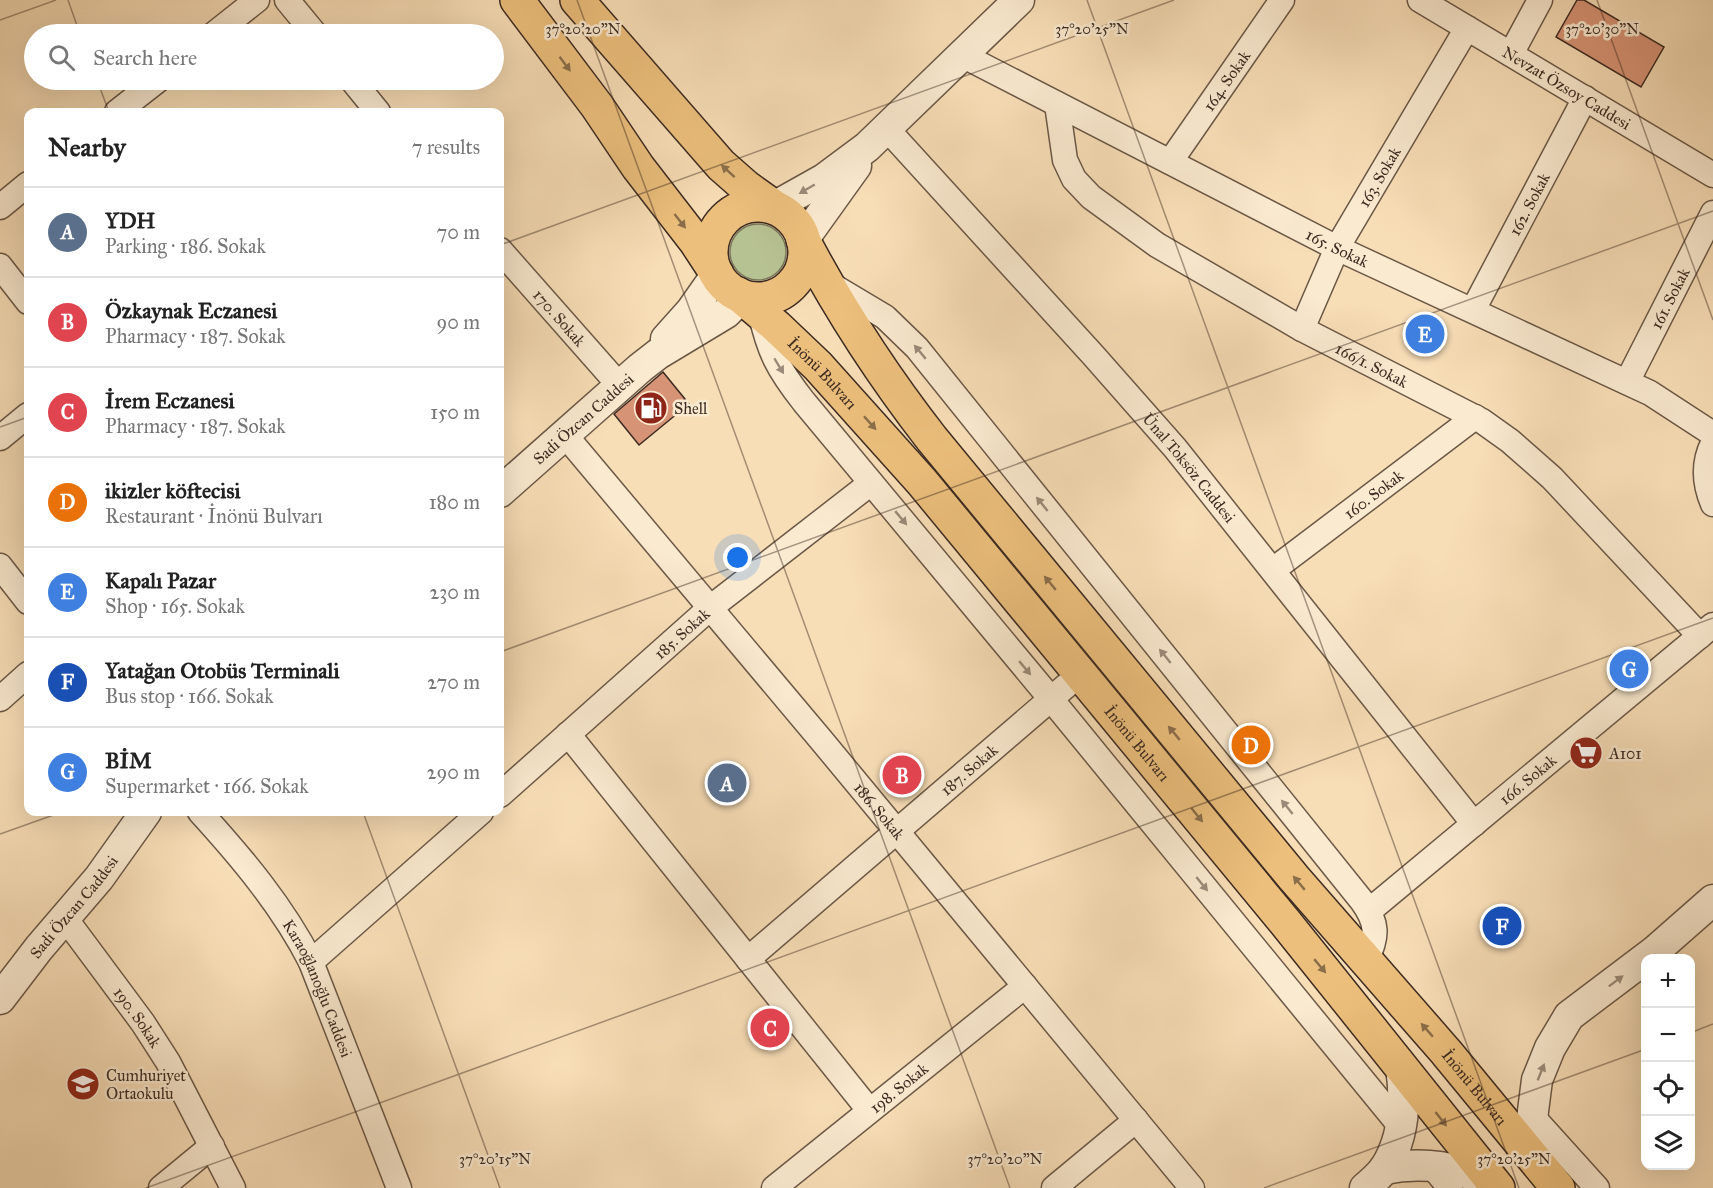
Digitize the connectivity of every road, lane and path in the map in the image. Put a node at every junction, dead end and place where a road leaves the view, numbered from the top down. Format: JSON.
{"nodes":[{"id":1,"x":257,"y":0,"type":"edge"},
{"id":2,"x":287,"y":0,"type":"edge"},
{"id":3,"x":518,"y":0,"type":"edge"},
{"id":4,"x":577,"y":0,"type":"edge"},
{"id":5,"x":1019,"y":0,"type":"edge"},
{"id":6,"x":1282,"y":0,"type":"edge"},
{"id":7,"x":1420,"y":0,"type":"edge"},
{"id":8,"x":1540,"y":0,"type":"edge"},
{"id":9,"x":227,"y":24,"type":"edge"},
{"id":10,"x":307,"y":24,"type":"edge"},
{"id":11,"x":1467,"y":28,"type":"junction"},
{"id":12,"x":1511,"y":54,"type":"junction"},
{"id":13,"x":962,"y":55,"type":"junction"},
{"id":14,"x":145,"y":90,"type":"edge"},
{"id":15,"x":360,"y":90,"type":"edge"},
{"id":16,"x":1585,"y":98,"type":"junction"},
{"id":17,"x":1057,"y":104,"type":"junction"},
{"id":18,"x":122,"y":108,"type":"edge"},
{"id":19,"x":375,"y":108,"type":"edge"},
{"id":20,"x":887,"y":129,"type":"junction"},
{"id":21,"x":1170,"y":162,"type":"junction"},
{"id":22,"x":1713,"y":175,"type":"edge"},
{"id":23,"x":24,"y":187,"type":"edge"},
{"id":24,"x":0,"y":207,"type":"edge"},
{"id":25,"x":774,"y":207,"type":"junction"},
{"id":26,"x":1713,"y":213,"type":"edge"},
{"id":27,"x":803,"y":240,"type":"junction"},
{"id":28,"x":1337,"y":248,"type":"junction"},
{"id":29,"x":504,"y":254,"type":"edge"},
{"id":30,"x":0,"y":266,"type":"edge"},
{"id":31,"x":825,"y":281,"type":"junction"},
{"id":32,"x":738,"y":293,"type":"junction"},
{"id":33,"x":24,"y":297,"type":"edge"},
{"id":34,"x":1473,"y":310,"type":"junction"},
{"id":35,"x":1302,"y":329,"type":"junction"},
{"id":36,"x":630,"y":377,"type":"junction"},
{"id":37,"x":1627,"y":382,"type":"junction"},
{"id":38,"x":1475,"y":417,"type":"junction"},
{"id":39,"x":24,"y":418,"type":"edge"},
{"id":40,"x":1713,"y":434,"type":"edge"},
{"id":41,"x":565,"y":435,"type":"junction"},
{"id":42,"x":0,"y":438,"type":"edge"},
{"id":43,"x":1713,"y":443,"type":"edge"},
{"id":44,"x":872,"y":483,"type":"junction"},
{"id":45,"x":504,"y":488,"type":"edge"},
{"id":46,"x":1713,"y":504,"type":"edge"},
{"id":47,"x":0,"y":566,"type":"edge"},
{"id":48,"x":1273,"y":570,"type":"junction"},
{"id":49,"x":24,"y":597,"type":"edge"},
{"id":50,"x":710,"y":608,"type":"junction"},
{"id":51,"x":1706,"y":630,"type":"edge"},
{"id":52,"x":1080,"y":674,"type":"junction"},
{"id":53,"x":24,"y":678,"type":"edge"},
{"id":54,"x":0,"y":699,"type":"edge"},
{"id":55,"x":1051,"y":699,"type":"junction"},
{"id":56,"x":568,"y":734,"type":"junction"},
{"id":57,"x":504,"y":791,"type":"edge"},
{"id":58,"x":143,"y":816,"type":"edge"},
{"id":59,"x":203,"y":816,"type":"edge"},
{"id":60,"x":476,"y":816,"type":"edge"},
{"id":61,"x":1474,"y":824,"type":"junction"},
{"id":62,"x":897,"y":831,"type":"junction"},
{"id":63,"x":1712,"y":905,"type":"edge"},
{"id":64,"x":1369,"y":911,"type":"junction"},
{"id":65,"x":65,"y":918,"type":"junction"},
{"id":66,"x":748,"y":959,"type":"junction"},
{"id":67,"x":1366,"y":961,"type":"junction"},
{"id":68,"x":311,"y":962,"type":"junction"},
{"id":69,"x":1025,"y":986,"type":"junction"},
{"id":70,"x":0,"y":999,"type":"edge"},
{"id":71,"x":1401,"y":1067,"type":"junction"},
{"id":72,"x":869,"y":1110,"type":"junction"},
{"id":73,"x":1532,"y":1116,"type":"junction"},
{"id":74,"x":1136,"y":1120,"type":"junction"},
{"id":75,"x":1401,"y":1127,"type":"junction"},
{"id":76,"x":212,"y":1146,"type":"junction"},
{"id":77,"x":1528,"y":1150,"type":"junction"},
{"id":78,"x":1431,"y":1165,"type":"junction"},
{"id":79,"x":1375,"y":1179,"type":"edge"},
{"id":80,"x":1496,"y":1186,"type":"edge"},
{"id":81,"x":161,"y":1188,"type":"edge"},
{"id":82,"x":233,"y":1188,"type":"edge"},
{"id":83,"x":399,"y":1188,"type":"edge"},
{"id":84,"x":774,"y":1188,"type":"edge"},
{"id":85,"x":1054,"y":1188,"type":"edge"},
{"id":86,"x":1192,"y":1188,"type":"edge"},
{"id":87,"x":1450,"y":1188,"type":"edge"},
{"id":88,"x":1558,"y":1188,"type":"edge"},
{"id":89,"x":1597,"y":1188,"type":"edge"}],
"edges":[{"from":1,"to":9,"type":"street"},
{"from":2,"to":10,"type":"street"},
{"from":3,"to":32,"type":"highway","name":"İnönü Bulvarı","one_way":true},
{"from":25,"to":4,"type":"highway","one_way":true},
{"from":5,"to":13,"type":"street"},
{"from":6,"to":21,"type":"street","name":"164. Sokak"},
{"from":7,"to":11,"type":"street","name":"Nevzat Özsoy Caddesi"},
{"from":8,"to":12,"type":"street"},
{"from":11,"to":12,"type":"street","name":"Nevzat Özsoy Caddesi"},
{"from":11,"to":28,"type":"street","name":"163. Sokak"},
{"from":12,"to":16,"type":"street","name":"Nevzat Özsoy Caddesi"},
{"from":13,"to":17,"type":"street","name":"165. Sokak"},
{"from":13,"to":20,"type":"street"},
{"from":14,"to":18,"type":"street"},
{"from":15,"to":19,"type":"street"},
{"from":16,"to":22,"type":"street","name":"Nevzat Özsoy Caddesi"},
{"from":16,"to":34,"type":"street","name":"162. Sokak"},
{"from":17,"to":21,"type":"street","name":"165. Sokak"},
{"from":17,"to":35,"type":"street","name":"166/1. Sokak"},
{"from":20,"to":25,"type":"street","one_way":true},
{"from":20,"to":27,"type":"street"},
{"from":20,"to":48,"type":"street","name":"Ünal Toksöz Caddesi"},
{"from":21,"to":28,"type":"street","name":"165. Sokak"},
{"from":23,"to":24,"type":"street"},
{"from":25,"to":27,"type":"highway"},
{"from":25,"to":32,"type":"highway"},
{"from":26,"to":37,"type":"street","name":"161. Sokak"},
{"from":27,"to":31,"type":"highway","name":"İnönü Bulvarı"},
{"from":27,"to":32,"type":"highway"},
{"from":28,"to":34,"type":"street","name":"165. Sokak"},
{"from":28,"to":35,"type":"street","name":"163. Sokak"},
{"from":29,"to":36,"type":"street","name":"170. Sokak"},
{"from":30,"to":33,"type":"street"},
{"from":64,"to":31,"type":"street","one_way":true},
{"from":67,"to":31,"type":"highway","name":"İnönü Bulvarı","one_way":true},
{"from":32,"to":36,"type":"street","name":"Sadi Özcan Caddesi"},
{"from":32,"to":44,"type":"street","name":"İnönü Bulvarı","one_way":true},
{"from":32,"to":52,"type":"highway","name":"İnönü Bulvarı","one_way":true},
{"from":34,"to":37,"type":"street","name":"165. Sokak"},
{"from":35,"to":38,"type":"street","name":"166/1. Sokak"},
{"from":36,"to":41,"type":"street","name":"Sadi Özcan Caddesi"},
{"from":37,"to":40,"type":"street","name":"165. Sokak"},
{"from":38,"to":48,"type":"street","name":"160. Sokak"},
{"from":38,"to":51,"type":"street","name":"166/1. Sokak"},
{"from":39,"to":42,"type":"street"},
{"from":41,"to":45,"type":"street","name":"Sadi Özcan Caddesi"},
{"from":41,"to":50,"type":"street","name":"186. Sokak"},
{"from":43,"to":46,"type":"street"},
{"from":44,"to":50,"type":"street","name":"185. Sokak"},
{"from":44,"to":55,"type":"street","name":"İnönü Bulvarı","one_way":true},
{"from":47,"to":49,"type":"street"},
{"from":48,"to":61,"type":"street","name":"Ünal Toksöz Caddesi"},
{"from":50,"to":56,"type":"street","name":"185. Sokak"},
{"from":50,"to":62,"type":"street","name":"186. Sokak"},
{"from":51,"to":61,"type":"street","name":"166. Sokak"},
{"from":52,"to":55,"type":"street","name":"187. Sokak"},
{"from":52,"to":71,"type":"highway","name":"İnönü Bulvarı","one_way":true},
{"from":53,"to":54,"type":"street"},
{"from":55,"to":62,"type":"street","name":"187. Sokak"},
{"from":55,"to":75,"type":"street","name":"İnönü Bulvarı","one_way":true},
{"from":56,"to":57,"type":"street","name":"185. Sokak"},
{"from":56,"to":66,"type":"street"},
{"from":58,"to":65,"type":"street","name":"Sadi Özcan Caddesi"},
{"from":59,"to":68,"type":"street","name":"Karaoğlanoğlu Caddesi"},
{"from":60,"to":68,"type":"street"},
{"from":61,"to":64,"type":"street","name":"166. Sokak"},
{"from":62,"to":66,"type":"street","name":"187. Sokak"},
{"from":62,"to":69,"type":"street","name":"186. Sokak"},
{"from":73,"to":63,"type":"street","one_way":true},
{"from":64,"to":67,"type":"street"},
{"from":65,"to":70,"type":"street","name":"Sadi Özcan Caddesi"},
{"from":65,"to":76,"type":"street","name":"190. Sokak"},
{"from":66,"to":72,"type":"street"},
{"from":77,"to":67,"type":"highway","name":"İnönü Bulvarı","one_way":true},
{"from":68,"to":83,"type":"street","name":"Karaoğlanoğlu Caddesi"},
{"from":69,"to":72,"type":"street","name":"198. Sokak"},
{"from":69,"to":74,"type":"street","name":"186. Sokak"},
{"from":71,"to":75,"type":"street"},
{"from":71,"to":80,"type":"highway","name":"İnönü Bulvarı","one_way":true},
{"from":72,"to":84,"type":"street","name":"198. Sokak"},
{"from":73,"to":77,"type":"street"},
{"from":73,"to":89,"type":"street","name":"İnönü Bulvarı"},
{"from":74,"to":85,"type":"street"},
{"from":74,"to":86,"type":"street","name":"186. Sokak"},
{"from":75,"to":79,"type":"street"},
{"from":76,"to":81,"type":"street"},
{"from":76,"to":82,"type":"street","name":"190. Sokak"},
{"from":77,"to":88,"type":"highway","name":"İnönü Bulvarı"},
{"from":78,"to":79,"type":"street"},
{"from":78,"to":80,"type":"street"},
{"from":78,"to":87,"type":"street"}]}
